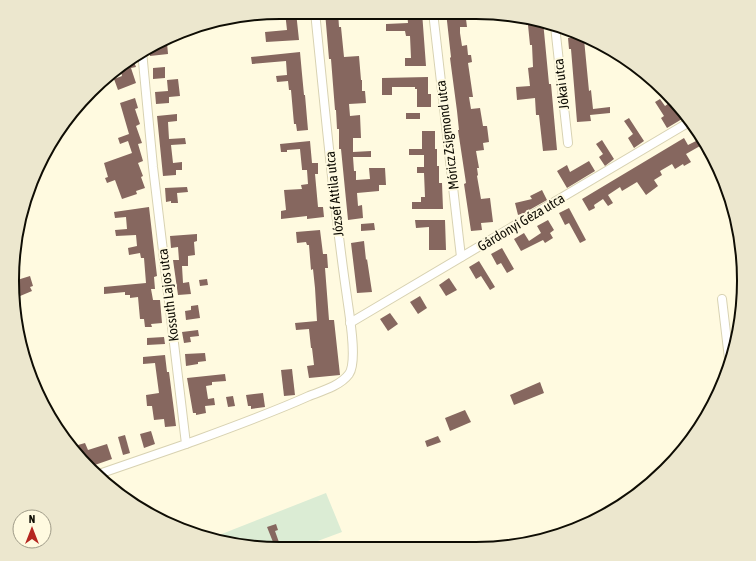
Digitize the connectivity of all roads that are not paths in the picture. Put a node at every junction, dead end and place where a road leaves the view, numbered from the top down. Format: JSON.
{"nodes":[{"id":1,"x":316,"y":19,"type":"edge"},
{"id":2,"x":434,"y":19,"type":"edge"},
{"id":3,"x":555,"y":31,"type":"edge"},
{"id":4,"x":143,"y":58,"type":"edge"},
{"id":5,"x":685,"y":124,"type":"edge"},
{"id":6,"x":568,"y":143,"type":"dead end"},
{"id":7,"x":461,"y":257,"type":"junction"},
{"id":8,"x":722,"y":299,"type":"dead end"},
{"id":9,"x":350,"y":323,"type":"junction"},
{"id":10,"x":728,"y":349,"type":"edge"},
{"id":11,"x":186,"y":444,"type":"junction"},
{"id":12,"x":103,"y":472,"type":"edge"}],
"edges":[{"from":1,"to":9,"type":"street","name":"József Attila utca"},
{"from":2,"to":7,"type":"street","name":"Móricz Zsigmond utca"},
{"from":3,"to":6,"type":"street","name":"Jókai utca"},
{"from":4,"to":11,"type":"street","name":"Kossuth Lajos utca"},
{"from":5,"to":7,"type":"street","name":"Gárdonyi Géza utca"},
{"from":7,"to":9,"type":"street","name":"Gárdonyi Géza utca"},
{"from":8,"to":10,"type":"street"},
{"from":9,"to":11,"type":"street","name":"József Attila utca"},
{"from":11,"to":12,"type":"street"}]}
